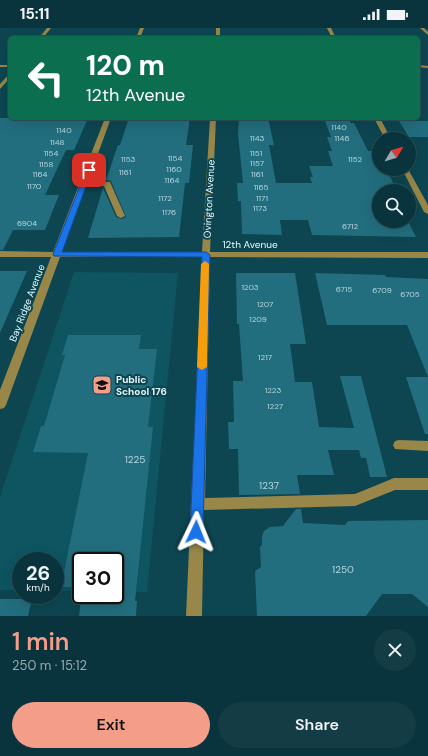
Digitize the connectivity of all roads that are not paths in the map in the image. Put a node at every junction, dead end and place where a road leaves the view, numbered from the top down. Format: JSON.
{"nodes":[{"id":1,"x":49,"y":28,"type":"edge"},
{"id":2,"x":422,"y":28,"type":"edge"},
{"id":3,"x":428,"y":34,"type":"edge"},
{"id":4,"x":43,"y":36,"type":"edge"},
{"id":5,"x":8,"y":77,"type":"edge"},
{"id":6,"x":0,"y":86,"type":"edge"},
{"id":7,"x":107,"y":120,"type":"edge"},
{"id":8,"x":213,"y":120,"type":"edge"},
{"id":9,"x":378,"y":120,"type":"edge"},
{"id":10,"x":384,"y":132,"type":"edge"},
{"id":11,"x":409,"y":176,"type":"edge"},
{"id":12,"x":84,"y":182,"type":"junction"},
{"id":13,"x":428,"y":212,"type":"edge"},
{"id":14,"x":121,"y":216,"type":"dead end"},
{"id":15,"x":0,"y":254,"type":"edge"},
{"id":16,"x":57,"y":254,"type":"junction"},
{"id":17,"x":206,"y":255,"type":"junction"},
{"id":18,"x":428,"y":256,"type":"edge"},
{"id":19,"x":0,"y":405,"type":"edge"},
{"id":20,"x":399,"y":445,"type":"dead end"},
{"id":21,"x":428,"y":446,"type":"edge"},
{"id":22,"x":428,"y":484,"type":"edge"},
{"id":23,"x":197,"y":504,"type":"junction"},
{"id":24,"x":194,"y":616,"type":"edge"}],
"edges":[{"from":1,"to":4,"type":"street"},
{"from":2,"to":3,"type":"street"},
{"from":5,"to":6,"type":"street"},
{"from":7,"to":12,"type":"street","name":"Bay Ridge Avenue"},
{"from":8,"to":17,"type":"street","name":"Ovington Avenue"},
{"from":9,"to":10,"type":"street"},
{"from":11,"to":13,"type":"street"},
{"from":12,"to":14,"type":"street"},
{"from":12,"to":16,"type":"street","name":"Bay Ridge Avenue"},
{"from":15,"to":16,"type":"street","name":"12th Avenue"},
{"from":16,"to":17,"type":"street","name":"12th Avenue"},
{"from":16,"to":19,"type":"street","name":"Bay Ridge Avenue"},
{"from":17,"to":18,"type":"street","name":"12th Avenue"},
{"from":17,"to":23,"type":"street","name":"Ovington Avenue"},
{"from":20,"to":21,"type":"street"},
{"from":22,"to":23,"type":"street"},
{"from":23,"to":24,"type":"street","name":"Ovington Avenue"}]}
